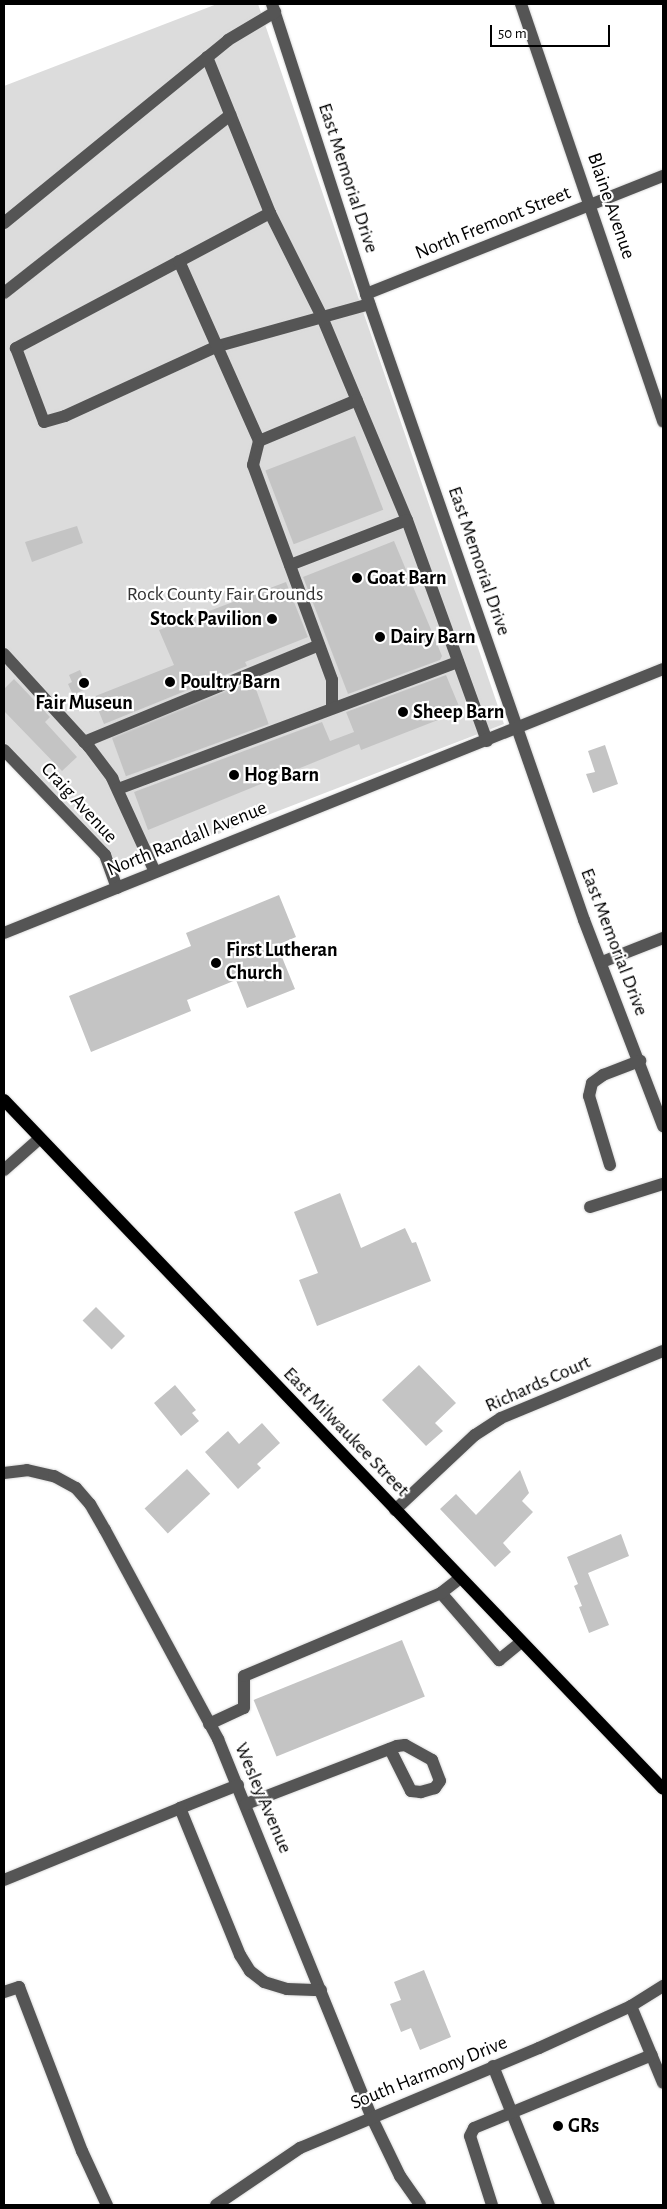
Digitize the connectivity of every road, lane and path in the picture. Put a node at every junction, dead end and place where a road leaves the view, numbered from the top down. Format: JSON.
{"nodes":[{"id":1,"x":522,"y":4,"type":"edge"},
{"id":2,"x":273,"y":8,"type":"edge"},
{"id":3,"x":207,"y":57,"type":"junction"},
{"id":4,"x":230,"y":115,"type":"junction"},
{"id":5,"x":663,"y":176,"type":"edge"},
{"id":6,"x":591,"y":204,"type":"junction"},
{"id":7,"x":270,"y":213,"type":"junction"},
{"id":8,"x":4,"y":223,"type":"edge"},
{"id":9,"x":179,"y":262,"type":"junction"},
{"id":10,"x":4,"y":294,"type":"edge"},
{"id":11,"x":368,"y":299,"type":"junction"},
{"id":12,"x":322,"y":317,"type":"junction"},
{"id":13,"x":218,"y":346,"type":"junction"},
{"id":14,"x":357,"y":400,"type":"junction"},
{"id":15,"x":663,"y":422,"type":"edge"},
{"id":16,"x":259,"y":441,"type":"junction"},
{"id":17,"x":407,"y":520,"type":"junction"},
{"id":18,"x":290,"y":565,"type":"junction"},
{"id":19,"x":319,"y":645,"type":"junction"},
{"id":20,"x":4,"y":654,"type":"edge"},
{"id":21,"x":458,"y":662,"type":"junction"},
{"id":22,"x":663,"y":669,"type":"edge"},
{"id":23,"x":332,"y":707,"type":"junction"},
{"id":24,"x":517,"y":728,"type":"junction"},
{"id":25,"x":487,"y":741,"type":"junction"},
{"id":26,"x":84,"y":742,"type":"junction"},
{"id":27,"x":4,"y":750,"type":"edge"},
{"id":28,"x":118,"y":789,"type":"junction"},
{"id":29,"x":155,"y":872,"type":"junction"},
{"id":30,"x":117,"y":888,"type":"junction"},
{"id":31,"x":4,"y":934,"type":"edge"},
{"id":32,"x":663,"y":938,"type":"edge"},
{"id":33,"x":602,"y":962,"type":"junction"},
{"id":34,"x":640,"y":1061,"type":"junction"},
{"id":35,"x":4,"y":1100,"type":"edge"},
{"id":36,"x":663,"y":1126,"type":"edge"},
{"id":37,"x":40,"y":1138,"type":"junction"},
{"id":38,"x":610,"y":1165,"type":"dead end"},
{"id":39,"x":4,"y":1170,"type":"edge"},
{"id":40,"x":663,"y":1184,"type":"edge"},
{"id":41,"x":590,"y":1207,"type":"dead end"},
{"id":42,"x":663,"y":1351,"type":"edge"},
{"id":43,"x":4,"y":1473,"type":"edge"},
{"id":44,"x":395,"y":1510,"type":"junction"},
{"id":45,"x":460,"y":1578,"type":"junction"},
{"id":46,"x":441,"y":1593,"type":"junction"},
{"id":47,"x":522,"y":1642,"type":"junction"},
{"id":48,"x":209,"y":1724,"type":"junction"},
{"id":49,"x":390,"y":1749,"type":"dead end"},
{"id":50,"x":238,"y":1785,"type":"junction"},
{"id":51,"x":663,"y":1789,"type":"edge"},
{"id":52,"x":246,"y":1804,"type":"junction"},
{"id":53,"x":180,"y":1808,"type":"junction"},
{"id":54,"x":4,"y":1880,"type":"edge"},
{"id":55,"x":663,"y":1986,"type":"edge"},
{"id":56,"x":321,"y":1990,"type":"junction"},
{"id":57,"x":4,"y":1992,"type":"edge"},
{"id":58,"x":631,"y":2006,"type":"junction"},
{"id":59,"x":652,"y":2055,"type":"junction"},
{"id":60,"x":493,"y":2066,"type":"junction"},
{"id":61,"x":663,"y":2083,"type":"edge"},
{"id":62,"x":512,"y":2113,"type":"junction"},
{"id":63,"x":371,"y":2116,"type":"junction"},
{"id":64,"x":108,"y":2205,"type":"edge"},
{"id":65,"x":216,"y":2205,"type":"edge"},
{"id":66,"x":420,"y":2205,"type":"edge"},
{"id":67,"x":492,"y":2205,"type":"edge"},
{"id":68,"x":549,"y":2205,"type":"edge"}],
"edges":[{"from":1,"to":6,"type":"street","name":"Blaine Avenue"},
{"from":2,"to":3,"type":"street"},
{"from":2,"to":11,"type":"street","name":"East Memorial Drive"},
{"from":3,"to":4,"type":"street"},
{"from":3,"to":8,"type":"street"},
{"from":4,"to":7,"type":"street"},
{"from":4,"to":10,"type":"street"},
{"from":5,"to":6,"type":"street","name":"North Fremont Street"},
{"from":6,"to":11,"type":"street","name":"North Fremont Street"},
{"from":6,"to":15,"type":"street","name":"Blaine Avenue"},
{"from":7,"to":9,"type":"street"},
{"from":7,"to":12,"type":"street"},
{"from":9,"to":13,"type":"street"},
{"from":9,"to":13,"type":"street","name":"North Fremont Street"},
{"from":11,"to":12,"type":"street","name":"North Fremont Street"},
{"from":11,"to":24,"type":"street","name":"East Memorial Drive"},
{"from":12,"to":13,"type":"street","name":"North Fremont Street"},
{"from":12,"to":14,"type":"street"},
{"from":13,"to":16,"type":"street"},
{"from":14,"to":16,"type":"street"},
{"from":14,"to":17,"type":"street"},
{"from":16,"to":18,"type":"street"},
{"from":17,"to":18,"type":"street"},
{"from":17,"to":21,"type":"street"},
{"from":18,"to":19,"type":"street"},
{"from":19,"to":23,"type":"street"},
{"from":19,"to":26,"type":"street"},
{"from":20,"to":26,"type":"street"},
{"from":21,"to":23,"type":"street"},
{"from":21,"to":25,"type":"street"},
{"from":22,"to":24,"type":"street","name":"North Randall Avenue"},
{"from":23,"to":28,"type":"street"},
{"from":24,"to":25,"type":"street","name":"North Randall Avenue"},
{"from":24,"to":33,"type":"street","name":"East Memorial Drive"},
{"from":25,"to":29,"type":"street","name":"North Randall Avenue"},
{"from":26,"to":28,"type":"street"},
{"from":27,"to":30,"type":"street","name":"Craig Avenue"},
{"from":28,"to":29,"type":"street"},
{"from":29,"to":30,"type":"street","name":"North Randall Avenue"},
{"from":30,"to":31,"type":"street","name":"North Randall Avenue"},
{"from":32,"to":33,"type":"street"},
{"from":33,"to":34,"type":"street","name":"East Memorial Drive"},
{"from":34,"to":36,"type":"street","name":"East Memorial Drive"},
{"from":34,"to":38,"type":"street"},
{"from":35,"to":37,"type":"main road","name":"East Milwaukee Street"},
{"from":37,"to":39,"type":"street"},
{"from":37,"to":44,"type":"main road","name":"East Milwaukee Street"},
{"from":40,"to":41,"type":"street"},
{"from":42,"to":44,"type":"street","name":"Richards Court"},
{"from":43,"to":48,"type":"street","name":"Wesley Avenue"},
{"from":44,"to":45,"type":"main road","name":"East Milwaukee Street"},
{"from":45,"to":46,"type":"street"},
{"from":45,"to":47,"type":"main road","name":"East Milwaukee Street"},
{"from":46,"to":47,"type":"street"},
{"from":46,"to":48,"type":"street"},
{"from":47,"to":51,"type":"main road","name":"East Milwaukee Street"},
{"from":48,"to":50,"type":"street","name":"Wesley Avenue"},
{"from":49,"to":52,"type":"street"},
{"from":50,"to":52,"type":"street","name":"Wesley Avenue"},
{"from":50,"to":53,"type":"street"},
{"from":52,"to":56,"type":"street","name":"Wesley Avenue"},
{"from":53,"to":54,"type":"street"},
{"from":53,"to":56,"type":"street"},
{"from":55,"to":58,"type":"street","name":"South Harmony Drive"},
{"from":56,"to":63,"type":"street","name":"Wesley Avenue"},
{"from":57,"to":64,"type":"street"},
{"from":58,"to":59,"type":"street"},
{"from":58,"to":60,"type":"street","name":"South Harmony Drive"},
{"from":59,"to":61,"type":"street"},
{"from":59,"to":62,"type":"street"},
{"from":60,"to":62,"type":"street"},
{"from":60,"to":63,"type":"street","name":"South Harmony Drive"},
{"from":62,"to":67,"type":"street"},
{"from":62,"to":68,"type":"street"},
{"from":63,"to":65,"type":"street","name":"South Harmony Drive"},
{"from":63,"to":66,"type":"street","name":"Wesley Avenue"}]}
